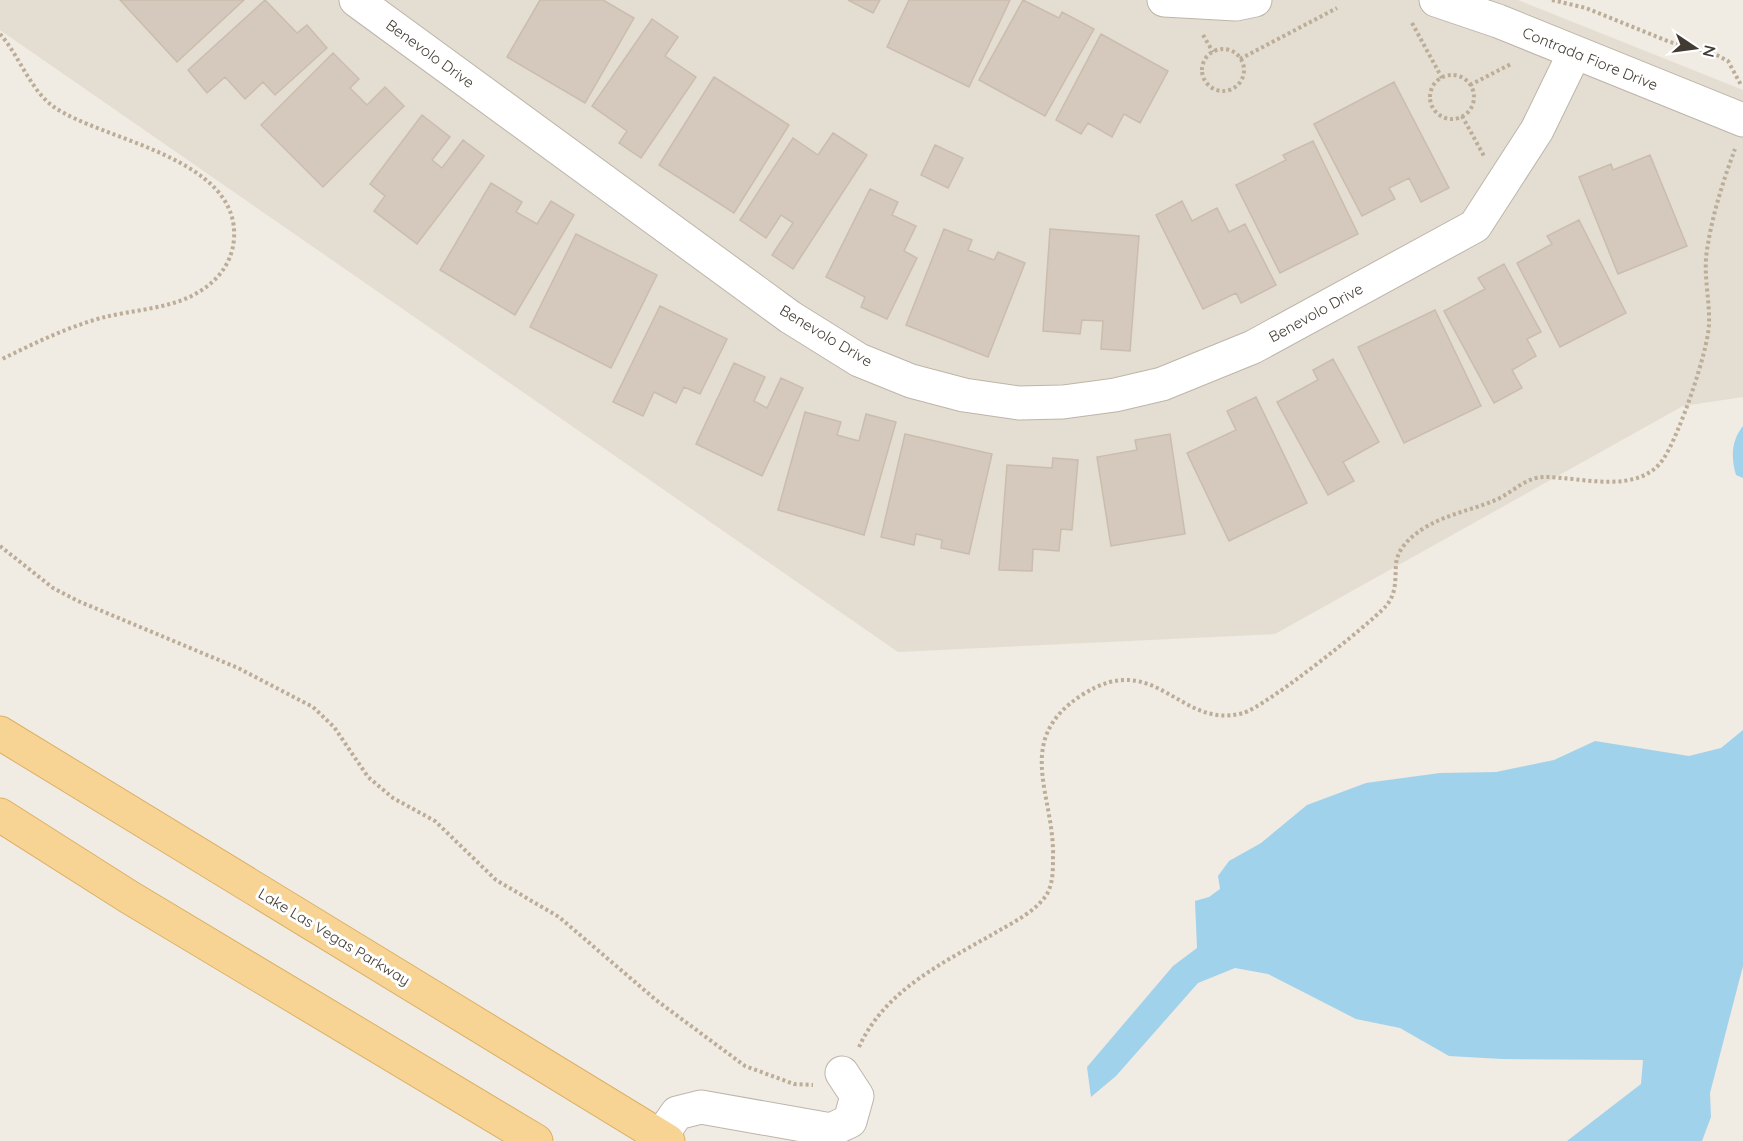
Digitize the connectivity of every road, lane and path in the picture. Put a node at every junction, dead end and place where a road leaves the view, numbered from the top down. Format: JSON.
{"nodes":[{"id":1,"x":356,"y":0,"type":"edge"},
{"id":2,"x":1164,"y":0,"type":"edge"},
{"id":3,"x":1255,"y":0,"type":"edge"},
{"id":4,"x":1436,"y":0,"type":"edge"},
{"id":5,"x":1552,"y":0,"type":"edge"},
{"id":6,"x":1337,"y":8,"type":"dead end"},
{"id":7,"x":1407,"y":14,"type":"dead end"},
{"id":8,"x":1199,"y":28,"type":"dead end"},
{"id":9,"x":0,"y":34,"type":"edge"},
{"id":10,"x":1213,"y":52,"type":"junction"},
{"id":11,"x":1574,"y":54,"type":"junction"},
{"id":12,"x":1240,"y":59,"type":"junction"},
{"id":13,"x":1511,"y":64,"type":"dead end"},
{"id":14,"x":1442,"y":78,"type":"junction"},
{"id":15,"x":1470,"y":85,"type":"junction"},
{"id":16,"x":1742,"y":112,"type":"edge"},
{"id":17,"x":1462,"y":116,"type":"junction"},
{"id":18,"x":1484,"y":157,"type":"dead end"},
{"id":19,"x":0,"y":360,"type":"edge"},
{"id":20,"x":0,"y":546,"type":"edge"},
{"id":21,"x":0,"y":733,"type":"edge"},
{"id":22,"x":0,"y":815,"type":"edge"},
{"id":23,"x":842,"y":1073,"type":"junction"},
{"id":24,"x":665,"y":1139,"type":"edge"},
{"id":25,"x":536,"y":1141,"type":"edge"}],
"edges":[{"from":1,"to":11,"type":"street","name":"Benevolo Drive"},
{"from":2,"to":3,"type":"street"},
{"from":4,"to":11,"type":"street","name":"Contrada Fiore Drive"},
{"from":5,"to":16,"type":"path"},
{"from":6,"to":12,"type":"path"},
{"from":7,"to":14,"type":"path"},
{"from":8,"to":10,"type":"path"},
{"from":9,"to":19,"type":"path"},
{"from":10,"to":12,"type":"path"},
{"from":10,"to":12,"type":"path"},
{"from":11,"to":16,"type":"street","name":"Contrada Fiore Drive"},
{"from":13,"to":15,"type":"path"},
{"from":14,"to":15,"type":"path"},
{"from":14,"to":17,"type":"path"},
{"from":15,"to":17,"type":"path"},
{"from":16,"to":23,"type":"path"},
{"from":17,"to":18,"type":"path"},
{"from":20,"to":23,"type":"path"},
{"from":21,"to":24,"type":"main road","name":"Lake Las Vegas Parkway"},
{"from":22,"to":25,"type":"main road"},
{"from":23,"to":24,"type":"street"}]}
